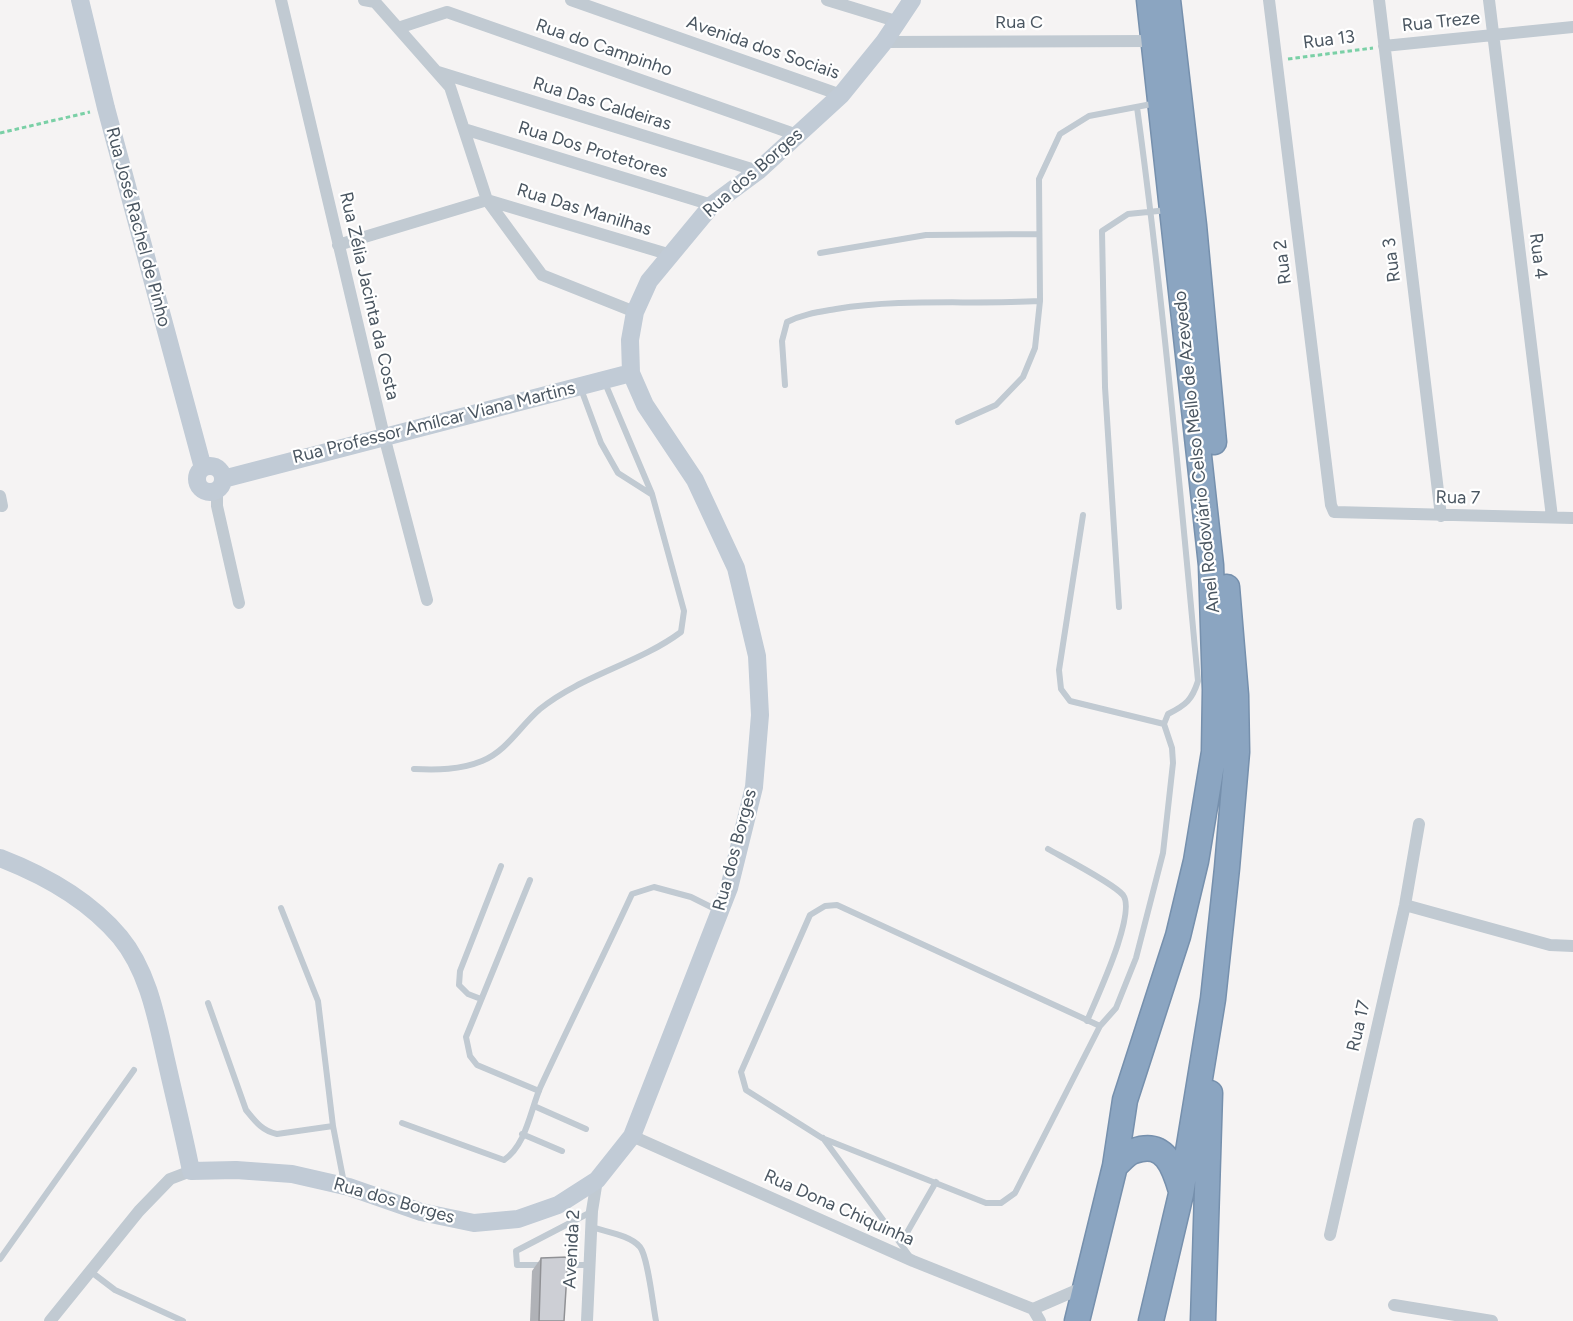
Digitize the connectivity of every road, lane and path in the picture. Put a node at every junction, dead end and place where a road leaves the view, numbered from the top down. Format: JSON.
{"nodes":[{"id":1,"x":80,"y":0,"type":"edge"},
{"id":2,"x":281,"y":0,"type":"edge"},
{"id":3,"x":364,"y":0,"type":"edge"},
{"id":4,"x":571,"y":0,"type":"edge"},
{"id":5,"x":827,"y":0,"type":"edge"},
{"id":6,"x":912,"y":0,"type":"edge"},
{"id":7,"x":1149,"y":0,"type":"edge"},
{"id":8,"x":1168,"y":0,"type":"edge"},
{"id":9,"x":1269,"y":0,"type":"edge"},
{"id":10,"x":1379,"y":0,"type":"edge"},
{"id":11,"x":1489,"y":0,"type":"edge"},
{"id":12,"x":899,"y":22,"type":"junction"},
{"id":13,"x":1573,"y":27,"type":"edge"},
{"id":14,"x":398,"y":28,"type":"junction"},
{"id":15,"x":1492,"y":35,"type":"junction"},
{"id":16,"x":1153,"y":40,"type":"junction"},
{"id":17,"x":884,"y":42,"type":"junction"},
{"id":18,"x":1384,"y":46,"type":"junction"},
{"id":19,"x":1277,"y":60,"type":"junction"},
{"id":20,"x":436,"y":72,"type":"junction"},
{"id":21,"x":841,"y":95,"type":"junction"},
{"id":22,"x":1148,"y":105,"type":"junction"},
{"id":23,"x":106,"y":108,"type":"junction"},
{"id":24,"x":464,"y":129,"type":"junction"},
{"id":25,"x":0,"y":133,"type":"edge"},
{"id":26,"x":797,"y":135,"type":"junction"},
{"id":27,"x":758,"y":171,"type":"junction"},
{"id":28,"x":487,"y":200,"type":"junction"},
{"id":29,"x":712,"y":206,"type":"junction"},
{"id":30,"x":1162,"y":211,"type":"junction"},
{"id":31,"x":1039,"y":234,"type":"junction"},
{"id":32,"x":338,"y":245,"type":"junction"},
{"id":33,"x":820,"y":253,"type":"dead end"},
{"id":34,"x":671,"y":255,"type":"junction"},
{"id":35,"x":1040,"y":301,"type":"junction"},
{"id":36,"x":635,"y":312,"type":"junction"},
{"id":37,"x":631,"y":373,"type":"junction"},
{"id":38,"x":604,"y":380,"type":"junction"},
{"id":39,"x":785,"y":385,"type":"dead end"},
{"id":40,"x":580,"y":386,"type":"junction"},
{"id":41,"x":958,"y":422,"type":"dead end"},
{"id":42,"x":384,"y":436,"type":"junction"},
{"id":43,"x":215,"y":478,"type":"junction"},
{"id":44,"x":651,"y":494,"type":"junction"},
{"id":45,"x":1342,"y":513,"type":"joint"},
{"id":46,"x":1083,"y":515,"type":"dead end"},
{"id":47,"x":1441,"y":516,"type":"junction"},
{"id":48,"x":1552,"y":517,"type":"junction"},
{"id":49,"x":1573,"y":518,"type":"edge"},
{"id":50,"x":427,"y":600,"type":"dead end"},
{"id":51,"x":239,"y":603,"type":"dead end"},
{"id":52,"x":1119,"y":607,"type":"dead end"},
{"id":53,"x":1164,"y":724,"type":"junction"},
{"id":54,"x":414,"y":769,"type":"dead end"},
{"id":55,"x":1419,"y":824,"type":"dead end"},
{"id":56,"x":1048,"y":849,"type":"dead end"},
{"id":57,"x":0,"y":858,"type":"edge"},
{"id":58,"x":501,"y":866,"type":"dead end"},
{"id":59,"x":530,"y":880,"type":"dead end"},
{"id":60,"x":1405,"y":905,"type":"junction"},
{"id":61,"x":281,"y":908,"type":"dead end"},
{"id":62,"x":720,"y":911,"type":"junction"},
{"id":63,"x":1573,"y":946,"type":"edge"},
{"id":64,"x":482,"y":999,"type":"junction"},
{"id":65,"x":1213,"y":999,"type":"junction"},
{"id":66,"x":208,"y":1003,"type":"dead end"},
{"id":67,"x":1088,"y":1021,"type":"junction"},
{"id":68,"x":1100,"y":1026,"type":"junction"},
{"id":69,"x":134,"y":1070,"type":"dead end"},
{"id":70,"x":539,"y":1091,"type":"junction"},
{"id":71,"x":534,"y":1106,"type":"junction"},
{"id":72,"x":402,"y":1123,"type":"dead end"},
{"id":73,"x":333,"y":1126,"type":"junction"},
{"id":74,"x":586,"y":1129,"type":"dead end"},
{"id":75,"x":522,"y":1134,"type":"junction"},
{"id":76,"x":632,"y":1136,"type":"junction"},
{"id":77,"x":822,"y":1138,"type":"junction"},
{"id":78,"x":562,"y":1151,"type":"dead end"},
{"id":79,"x":1115,"y":1166,"type":"junction"},
{"id":80,"x":191,"y":1171,"type":"junction"},
{"id":81,"x":597,"y":1180,"type":"junction"},
{"id":82,"x":936,"y":1182,"type":"junction"},
{"id":83,"x":345,"y":1186,"type":"junction"},
{"id":84,"x":1181,"y":1194,"type":"junction"},
{"id":85,"x":592,"y":1212,"type":"junction"},
{"id":86,"x":591,"y":1227,"type":"junction"},
{"id":87,"x":1329,"y":1235,"type":"dead end"},
{"id":88,"x":901,"y":1243,"type":"junction"},
{"id":89,"x":0,"y":1259,"type":"edge"},
{"id":90,"x":913,"y":1261,"type":"junction"},
{"id":91,"x":589,"y":1265,"type":"junction"},
{"id":92,"x":90,"y":1271,"type":"junction"},
{"id":93,"x":1086,"y":1287,"type":"junction"},
{"id":94,"x":1394,"y":1305,"type":"dead end"},
{"id":95,"x":1033,"y":1309,"type":"junction"},
{"id":96,"x":50,"y":1321,"type":"edge"},
{"id":97,"x":183,"y":1321,"type":"edge"},
{"id":98,"x":586,"y":1321,"type":"edge"},
{"id":99,"x":656,"y":1321,"type":"edge"},
{"id":100,"x":1040,"y":1321,"type":"edge"},
{"id":101,"x":1077,"y":1321,"type":"edge"},
{"id":102,"x":1151,"y":1321,"type":"edge"},
{"id":103,"x":1203,"y":1321,"type":"edge"},
{"id":104,"x":1492,"y":1321,"type":"edge"}],
"edges":[{"from":1,"to":23,"type":"street","name":"Rua José Rachel de Pinho"},
{"from":2,"to":32,"type":"street","name":"Rua Zélia Jacinta da Costa"},
{"from":3,"to":14,"type":"street"},
{"from":4,"to":21,"type":"street","name":"Avenida dos Sociais"},
{"from":5,"to":12,"type":"street"},
{"from":6,"to":12,"type":"street","name":"Rua dos Borges"},
{"from":7,"to":16,"type":"highway","name":"Anel Rodoviário Celso Mello de Azevedo"},
{"from":8,"to":65,"type":"highway","name":"Anel Rodoviário Celso Mello de Azevedo"},
{"from":9,"to":19,"type":"street","name":"Rua 2"},
{"from":10,"to":18,"type":"street","name":"Rua 3"},
{"from":11,"to":15,"type":"street","name":"Rua 4"},
{"from":12,"to":17,"type":"street","name":"Rua dos Borges"},
{"from":13,"to":15,"type":"street","name":"Rua Treze"},
{"from":14,"to":20,"type":"street"},
{"from":14,"to":26,"type":"street","name":"Rua do Campinho"},
{"from":15,"to":18,"type":"street","name":"Rua Treze"},
{"from":15,"to":48,"type":"street","name":"Rua 4"},
{"from":16,"to":17,"type":"street","name":"Rua C"},
{"from":16,"to":22,"type":"highway","name":"Anel Rodoviário Celso Mello de Azevedo"},
{"from":17,"to":21,"type":"street","name":"Rua dos Borges"},
{"from":18,"to":19,"type":"path","name":"Rua 13"},
{"from":18,"to":47,"type":"street","name":"Rua 3"},
{"from":19,"to":45,"type":"street","name":"Rua 2"},
{"from":20,"to":24,"type":"street"},
{"from":20,"to":27,"type":"street","name":"Rua Das Caldeiras"},
{"from":21,"to":26,"type":"street","name":"Rua dos Borges"},
{"from":22,"to":30,"type":"highway","name":"Anel Rodoviário Celso Mello de Azevedo"},
{"from":22,"to":31,"type":"lane"},
{"from":23,"to":25,"type":"path"},
{"from":23,"to":43,"type":"street","name":"Rua José Rachel de Pinho"},
{"from":24,"to":28,"type":"street"},
{"from":24,"to":29,"type":"street","name":"Rua Dos Protetores"},
{"from":26,"to":27,"type":"street","name":"Rua dos Borges"},
{"from":27,"to":29,"type":"street","name":"Rua dos Borges"},
{"from":28,"to":32,"type":"street"},
{"from":28,"to":34,"type":"street","name":"Rua Das Manilhas"},
{"from":28,"to":36,"type":"street"},
{"from":29,"to":34,"type":"street","name":"Rua dos Borges"},
{"from":30,"to":52,"type":"lane"},
{"from":30,"to":53,"type":"lane"},
{"from":30,"to":79,"type":"highway","name":"Anel Rodoviário Celso Mello de Azevedo"},
{"from":31,"to":33,"type":"lane"},
{"from":31,"to":35,"type":"lane"},
{"from":32,"to":42,"type":"street","name":"Rua Zélia Jacinta da Costa"},
{"from":34,"to":36,"type":"street","name":"Rua dos Borges"},
{"from":35,"to":39,"type":"lane"},
{"from":35,"to":41,"type":"lane"},
{"from":36,"to":37,"type":"street","name":"Rua dos Borges"},
{"from":37,"to":38,"type":"street","name":"Rua Professor Amílcar Viana Martins"},
{"from":37,"to":62,"type":"street","name":"Rua dos Borges"},
{"from":38,"to":40,"type":"street","name":"Rua Professor Amílcar Viana Martins"},
{"from":38,"to":44,"type":"lane"},
{"from":40,"to":42,"type":"street","name":"Rua Professor Amílcar Viana Martins"},
{"from":40,"to":44,"type":"lane"},
{"from":42,"to":43,"type":"street","name":"Rua Professor Amílcar Viana Martins"},
{"from":42,"to":50,"type":"street","name":"Rua Zélia Jacinta da Costa"},
{"from":43,"to":51,"type":"street","name":"Rua José Rachel de Pinho"},
{"from":44,"to":54,"type":"lane"},
{"from":45,"to":47,"type":"street","name":"Rua 7"},
{"from":46,"to":53,"type":"lane"},
{"from":47,"to":48,"type":"street","name":"Rua 7"},
{"from":48,"to":49,"type":"street","name":"Rua 7"},
{"from":53,"to":68,"type":"lane"},
{"from":55,"to":60,"type":"street","name":"Rua 17"},
{"from":56,"to":67,"type":"lane"},
{"from":57,"to":80,"type":"street"},
{"from":58,"to":64,"type":"lane"},
{"from":59,"to":64,"type":"lane"},
{"from":60,"to":63,"type":"street"},
{"from":60,"to":87,"type":"street","name":"Rua 17"},
{"from":61,"to":73,"type":"lane"},
{"from":62,"to":70,"type":"lane"},
{"from":62,"to":76,"type":"street","name":"Rua dos Borges"},
{"from":64,"to":70,"type":"lane"},
{"from":65,"to":84,"type":"highway","name":"Anel Rodoviário Celso Mello de Azevedo"},
{"from":65,"to":103,"type":"highway"},
{"from":66,"to":73,"type":"lane"},
{"from":67,"to":68,"type":"lane"},
{"from":67,"to":77,"type":"lane"},
{"from":68,"to":82,"type":"lane"},
{"from":69,"to":89,"type":"lane"},
{"from":70,"to":71,"type":"lane"},
{"from":71,"to":74,"type":"lane"},
{"from":71,"to":75,"type":"lane"},
{"from":72,"to":75,"type":"lane"},
{"from":73,"to":83,"type":"lane"},
{"from":75,"to":78,"type":"lane"},
{"from":76,"to":81,"type":"street","name":"Rua dos Borges"},
{"from":76,"to":90,"type":"street","name":"Rua Dona Chiquinha"},
{"from":77,"to":82,"type":"lane"},
{"from":77,"to":88,"type":"lane"},
{"from":79,"to":84,"type":"highway"},
{"from":79,"to":93,"type":"highway","name":"Anel Rodoviário Celso Mello de Azevedo"},
{"from":80,"to":83,"type":"street","name":"Rua dos Borges"},
{"from":80,"to":92,"type":"street","name":"Rua dos Borges"},
{"from":81,"to":83,"type":"street","name":"Rua dos Borges"},
{"from":81,"to":85,"type":"street","name":"Avenida 2"},
{"from":82,"to":88,"type":"lane"},
{"from":84,"to":102,"type":"highway","name":"Anel Rodoviário Celso Mello de Azevedo"},
{"from":85,"to":86,"type":"street","name":"Avenida 2"},
{"from":85,"to":91,"type":"lane"},
{"from":86,"to":91,"type":"street","name":"Avenida 2"},
{"from":86,"to":99,"type":"lane"},
{"from":88,"to":90,"type":"lane"},
{"from":90,"to":95,"type":"street","name":"Rua Dona Chiquinha"},
{"from":91,"to":98,"type":"street","name":"Avenida 2"},
{"from":92,"to":96,"type":"street","name":"Rua dos Borges"},
{"from":92,"to":97,"type":"lane"},
{"from":93,"to":95,"type":"street"},
{"from":93,"to":101,"type":"highway","name":"Anel Rodoviário Celso Mello de Azevedo"},
{"from":94,"to":104,"type":"street"},
{"from":95,"to":100,"type":"street"}]}
